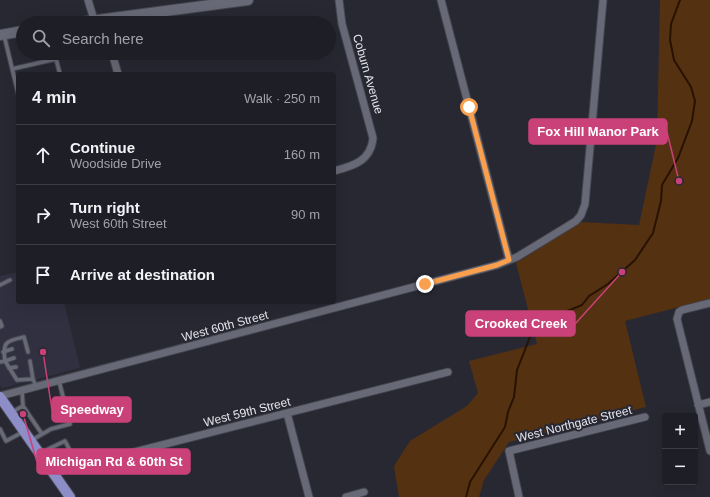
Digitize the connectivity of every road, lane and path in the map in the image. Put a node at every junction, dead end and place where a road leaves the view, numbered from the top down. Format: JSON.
{"nodes":[{"id":1,"x":88,"y":0,"type":"edge"},
{"id":2,"x":248,"y":0,"type":"edge"},
{"id":3,"x":340,"y":0,"type":"edge"},
{"id":4,"x":441,"y":0,"type":"edge"},
{"id":5,"x":603,"y":0,"type":"edge"},
{"id":6,"x":211,"y":2,"type":"edge"},
{"id":7,"x":92,"y":16,"type":"edge"},
{"id":8,"x":129,"y":16,"type":"edge"},
{"id":9,"x":16,"y":32,"type":"edge"},
{"id":10,"x":2,"y":34,"type":"edge"},
{"id":11,"x":52,"y":60,"type":"edge"},
{"id":12,"x":56,"y":60,"type":"edge"},
{"id":13,"x":114,"y":60,"type":"edge"},
{"id":14,"x":12,"y":69,"type":"junction"},
{"id":15,"x":59,"y":72,"type":"edge"},
{"id":16,"x":117,"y":72,"type":"edge"},
{"id":17,"x":16,"y":85,"type":"edge"},
{"id":18,"x":336,"y":170,"type":"edge"},
{"id":19,"x":509,"y":260,"type":"junction"},
{"id":20,"x":10,"y":280,"type":"dead end"},
{"id":21,"x":0,"y":285,"type":"edge"},
{"id":22,"x":710,"y":302,"type":"edge"},
{"id":23,"x":0,"y":321,"type":"edge"},
{"id":24,"x":0,"y":327,"type":"edge"},
{"id":25,"x":27,"y":346,"type":"junction"},
{"id":26,"x":21,"y":347,"type":"dead end"},
{"id":27,"x":12,"y":349,"type":"dead end"},
{"id":28,"x":3,"y":352,"type":"junction"},
{"id":29,"x":28,"y":352,"type":"dead end"},
{"id":30,"x":14,"y":358,"type":"dead end"},
{"id":31,"x":5,"y":361,"type":"junction"},
{"id":32,"x":0,"y":362,"type":"edge"},
{"id":33,"x":25,"y":364,"type":"dead end"},
{"id":34,"x":16,"y":366,"type":"dead end"},
{"id":35,"x":9,"y":368,"type":"junction"},
{"id":36,"x":31,"y":369,"type":"junction"},
{"id":37,"x":26,"y":370,"type":"dead end"},
{"id":38,"x":18,"y":372,"type":"dead end"},
{"id":39,"x":448,"y":372,"type":"dead end"},
{"id":40,"x":13,"y":373,"type":"junction"},
{"id":41,"x":33,"y":378,"type":"junction"},
{"id":42,"x":59,"y":381,"type":"junction"},
{"id":43,"x":36,"y":387,"type":"junction"},
{"id":44,"x":22,"y":390,"type":"junction"},
{"id":45,"x":0,"y":396,"type":"edge"},
{"id":46,"x":710,"y":402,"type":"edge"},
{"id":47,"x":698,"y":405,"type":"junction"},
{"id":48,"x":23,"y":406,"type":"junction"},
{"id":49,"x":11,"y":412,"type":"junction"},
{"id":50,"x":287,"y":413,"type":"junction"},
{"id":51,"x":644,"y":418,"type":"dead end"},
{"id":52,"x":0,"y":429,"type":"edge"},
{"id":53,"x":24,"y":432,"type":"junction"},
{"id":54,"x":42,"y":434,"type":"junction"},
{"id":55,"x":30,"y":441,"type":"junction"},
{"id":56,"x":710,"y":451,"type":"edge"},
{"id":57,"x":39,"y":453,"type":"junction"},
{"id":58,"x":78,"y":466,"type":"junction"},
{"id":59,"x":52,"y":473,"type":"junction"},
{"id":60,"x":364,"y":492,"type":"dead end"},
{"id":61,"x":70,"y":497,"type":"edge"},
{"id":62,"x":309,"y":497,"type":"edge"},
{"id":63,"x":346,"y":497,"type":"edge"},
{"id":64,"x":519,"y":497,"type":"edge"}],
"edges":[{"from":1,"to":7,"type":"street"},
{"from":2,"to":6,"type":"street"},
{"from":3,"to":18,"type":"street","name":"Coburn Avenue"},
{"from":4,"to":19,"type":"street"},
{"from":5,"to":19,"type":"street","name":"West 60th Street"},
{"from":6,"to":8,"type":"street"},
{"from":9,"to":10,"type":"street"},
{"from":10,"to":14,"type":"lane"},
{"from":11,"to":14,"type":"lane"},
{"from":12,"to":15,"type":"lane"},
{"from":13,"to":16,"type":"street"},
{"from":14,"to":17,"type":"lane"},
{"from":19,"to":42,"type":"street","name":"West 60th Street"},
{"from":20,"to":21,"type":"lane"},
{"from":22,"to":47,"type":"street"},
{"from":23,"to":24,"type":"lane"},
{"from":25,"to":26,"type":"lane"},
{"from":25,"to":28,"type":"lane"},
{"from":25,"to":29,"type":"lane"},
{"from":27,"to":28,"type":"lane"},
{"from":28,"to":31,"type":"lane"},
{"from":30,"to":31,"type":"lane"},
{"from":31,"to":32,"type":"lane"},
{"from":31,"to":35,"type":"lane"},
{"from":33,"to":36,"type":"lane"},
{"from":34,"to":35,"type":"lane"},
{"from":35,"to":40,"type":"lane"},
{"from":36,"to":37,"type":"lane"},
{"from":36,"to":41,"type":"lane"},
{"from":38,"to":40,"type":"lane"},
{"from":39,"to":50,"type":"street","name":"West 59th Street"},
{"from":40,"to":41,"type":"lane"},
{"from":41,"to":43,"type":"lane"},
{"from":42,"to":43,"type":"street","name":"West 60th Street"},
{"from":42,"to":54,"type":"lane"},
{"from":43,"to":44,"type":"street","name":"West 60th Street"},
{"from":44,"to":45,"type":"street","name":"West 60th Street"},
{"from":44,"to":48,"type":"lane"},
{"from":45,"to":49,"type":"main road"},
{"from":46,"to":47,"type":"street"},
{"from":47,"to":56,"type":"street"},
{"from":48,"to":49,"type":"lane"},
{"from":48,"to":54,"type":"lane"},
{"from":49,"to":53,"type":"main road"},
{"from":50,"to":58,"type":"street","name":"West 59th Street"},
{"from":50,"to":62,"type":"street"},
{"from":51,"to":64,"type":"street","name":"West Northgate Street"},
{"from":52,"to":53,"type":"lane"},
{"from":53,"to":55,"type":"main road"},
{"from":54,"to":55,"type":"lane"},
{"from":55,"to":57,"type":"main road"},
{"from":57,"to":58,"type":"lane"},
{"from":57,"to":59,"type":"main road"},
{"from":58,"to":59,"type":"street","name":"West 59th Street"},
{"from":59,"to":61,"type":"main road"},
{"from":60,"to":63,"type":"street"}]}
